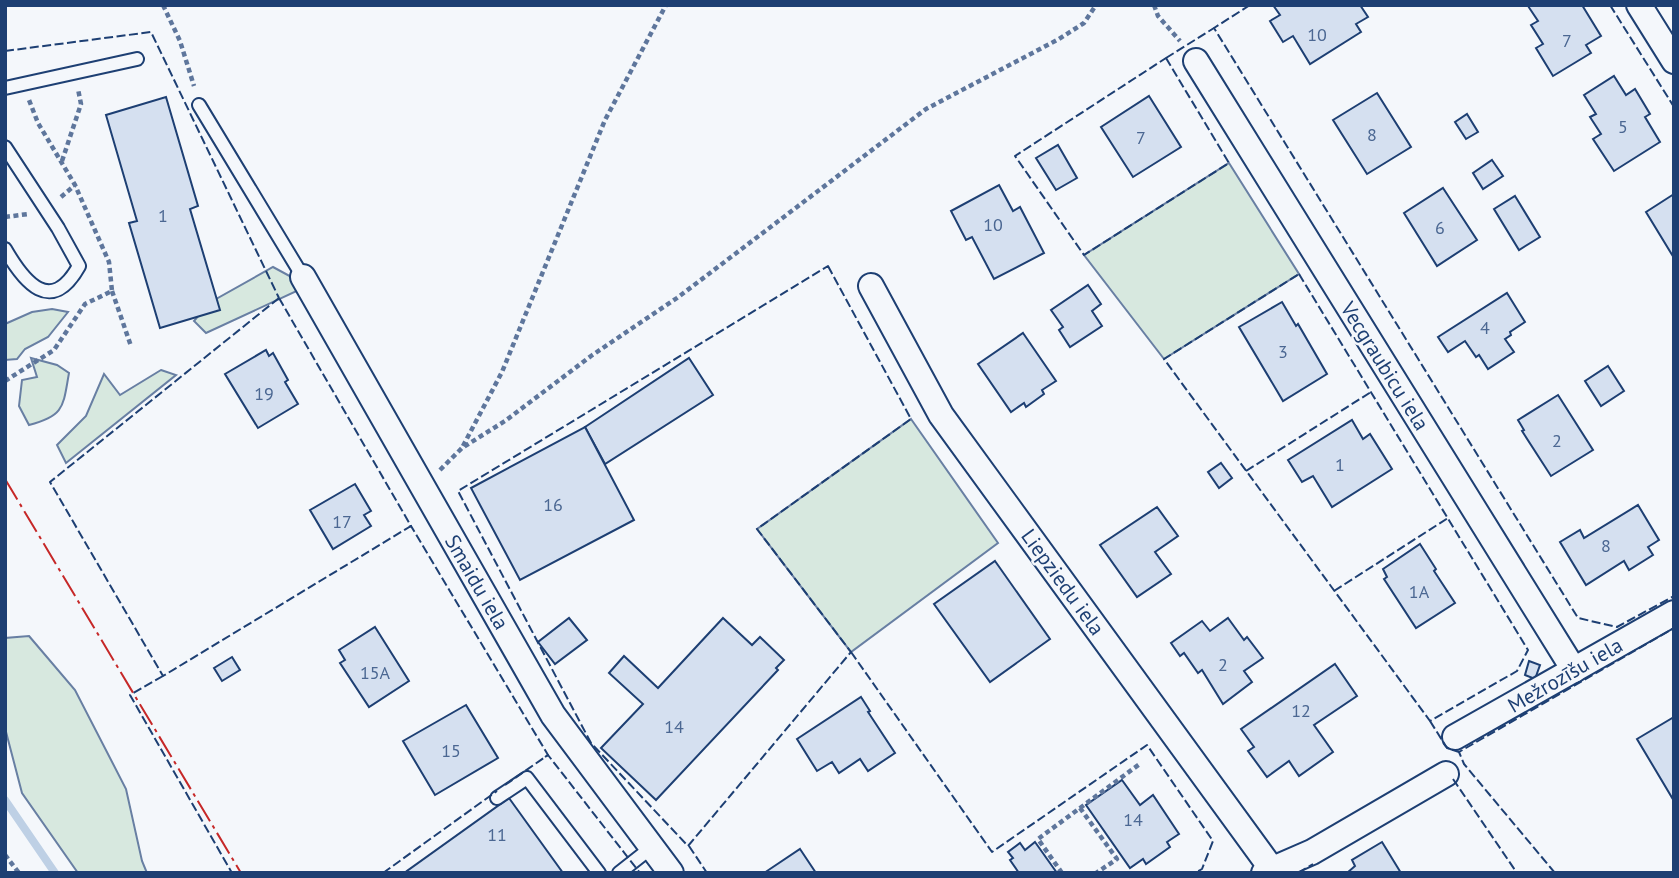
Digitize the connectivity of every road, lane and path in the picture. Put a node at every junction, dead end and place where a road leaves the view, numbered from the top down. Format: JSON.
{"nodes":[{"id":1,"x":163,"y":5,"type":"edge"},
{"id":2,"x":666,"y":5,"type":"edge"},
{"id":3,"x":1096,"y":5,"type":"edge"},
{"id":4,"x":1154,"y":5,"type":"edge"},
{"id":5,"x":1639,"y":5,"type":"edge"},
{"id":6,"x":137,"y":59,"type":"dead end"},
{"id":7,"x":1196,"y":61,"type":"joint"},
{"id":8,"x":1674,"y":61,"type":"edge"},
{"id":9,"x":75,"y":72,"type":"junction"},
{"id":10,"x":5,"y":88,"type":"edge"},
{"id":11,"x":199,"y":105,"type":"joint"},
{"id":12,"x":5,"y":147,"type":"edge"},
{"id":13,"x":61,"y":162,"type":"dead end"},
{"id":14,"x":5,"y":249,"type":"edge"},
{"id":15,"x":303,"y":277,"type":"joint"},
{"id":16,"x":871,"y":286,"type":"dead end"},
{"id":17,"x":112,"y":290,"type":"dead end"},
{"id":18,"x":131,"y":346,"type":"dead end"},
{"id":19,"x":462,"y":448,"type":"junction"},
{"id":20,"x":423,"y":488,"type":"junction"},
{"id":21,"x":1674,"y":613,"type":"edge"},
{"id":22,"x":1574,"y":670,"type":"junction"},
{"id":23,"x":1455,"y":737,"type":"dead end"},
{"id":24,"x":1141,"y":762,"type":"dead end"},
{"id":25,"x":1446,"y":774,"type":"dead end"},
{"id":26,"x":497,"y":798,"type":"dead end"},
{"id":27,"x":1080,"y":808,"type":"junction"},
{"id":28,"x":652,"y":847,"type":"junction"},
{"id":29,"x":5,"y":855,"type":"edge"},
{"id":30,"x":1267,"y":871,"type":"edge"},
{"id":31,"x":19,"y":873,"type":"edge"},
{"id":32,"x":599,"y":873,"type":"edge"},
{"id":33,"x":619,"y":873,"type":"edge"},
{"id":34,"x":671,"y":873,"type":"edge"},
{"id":35,"x":1062,"y":873,"type":"edge"},
{"id":36,"x":1096,"y":873,"type":"edge"}],
"edges":[{"from":1,"to":11,"type":"path"},
{"from":2,"to":19,"type":"path"},
{"from":3,"to":19,"type":"path"},
{"from":4,"to":7,"type":"path"},
{"from":5,"to":8,"type":"street"},
{"from":6,"to":9,"type":"lane"},
{"from":7,"to":22,"type":"street","name":"Vecgraubicu iela"},
{"from":9,"to":10,"type":"lane"},
{"from":9,"to":13,"type":"path"},
{"from":11,"to":15,"type":"lane"},
{"from":12,"to":14,"type":"lane"},
{"from":15,"to":20,"type":"street","name":"Smaidu iela"},
{"from":16,"to":30,"type":"street","name":"Liepziedu iela"},
{"from":17,"to":18,"type":"path"},
{"from":19,"to":20,"type":"path"},
{"from":20,"to":28,"type":"street","name":"Smaidu iela"},
{"from":21,"to":22,"type":"street","name":"Mežrozīšu iela"},
{"from":22,"to":23,"type":"street","name":"Mežrozīšu iela"},
{"from":24,"to":27,"type":"path"},
{"from":25,"to":30,"type":"street"},
{"from":26,"to":32,"type":"lane"},
{"from":27,"to":35,"type":"path"},
{"from":27,"to":36,"type":"path"},
{"from":28,"to":33,"type":"lane"},
{"from":28,"to":34,"type":"street","name":"Smaidu iela"},
{"from":29,"to":31,"type":"path"}]}
